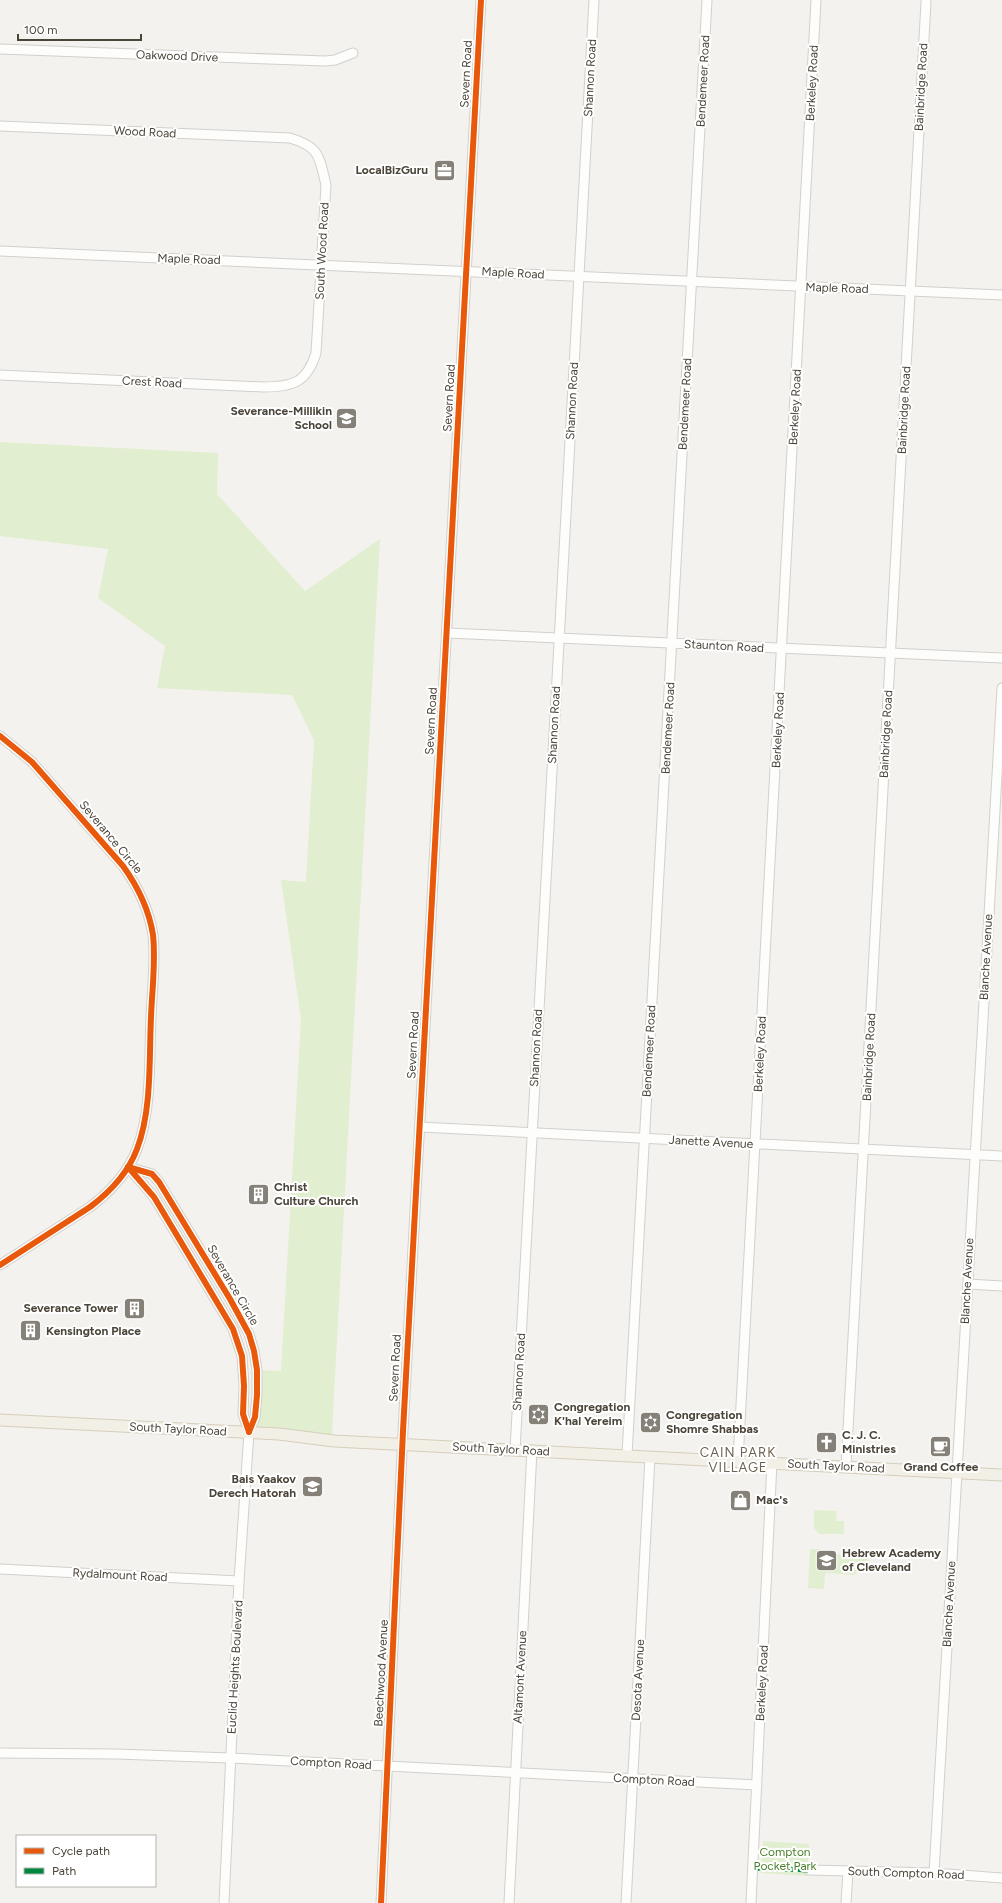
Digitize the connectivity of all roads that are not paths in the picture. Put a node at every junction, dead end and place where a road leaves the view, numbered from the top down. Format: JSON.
{"nodes":[{"id":1,"x":481,"y":0,"type":"edge"},
{"id":2,"x":594,"y":0,"type":"edge"},
{"id":3,"x":707,"y":0,"type":"edge"},
{"id":4,"x":816,"y":0,"type":"edge"},
{"id":5,"x":926,"y":2,"type":"dead end"},
{"id":6,"x":0,"y":49,"type":"edge"},
{"id":7,"x":353,"y":53,"type":"dead end"},
{"id":8,"x":0,"y":126,"type":"edge"},
{"id":9,"x":290,"y":138,"type":"joint"},
{"id":10,"x":0,"y":251,"type":"edge"},
{"id":11,"x":320,"y":265,"type":"junction"},
{"id":12,"x":466,"y":271,"type":"junction"},
{"id":13,"x":578,"y":276,"type":"junction"},
{"id":14,"x":692,"y":282,"type":"junction"},
{"id":15,"x":801,"y":287,"type":"junction"},
{"id":16,"x":910,"y":291,"type":"junction"},
{"id":17,"x":1002,"y":295,"type":"edge"},
{"id":18,"x":0,"y":374,"type":"edge"},
{"id":19,"x":302,"y":378,"type":"joint"},
{"id":20,"x":447,"y":633,"type":"junction"},
{"id":21,"x":559,"y":638,"type":"junction"},
{"id":22,"x":673,"y":643,"type":"junction"},
{"id":23,"x":782,"y":649,"type":"junction"},
{"id":24,"x":891,"y":654,"type":"junction"},
{"id":25,"x":1002,"y":658,"type":"edge"},
{"id":26,"x":1002,"y":688,"type":"edge"},
{"id":27,"x":0,"y":736,"type":"edge"},
{"id":28,"x":420,"y":1127,"type":"junction"},
{"id":29,"x":532,"y":1133,"type":"junction"},
{"id":30,"x":644,"y":1138,"type":"junction"},
{"id":31,"x":755,"y":1144,"type":"junction"},
{"id":32,"x":864,"y":1150,"type":"junction"},
{"id":33,"x":974,"y":1154,"type":"junction"},
{"id":34,"x":1002,"y":1156,"type":"edge"},
{"id":35,"x":128,"y":1167,"type":"junction"},
{"id":36,"x":0,"y":1265,"type":"edge"},
{"id":37,"x":968,"y":1284,"type":"junction"},
{"id":38,"x":1002,"y":1286,"type":"edge"},
{"id":39,"x":0,"y":1420,"type":"edge"},
{"id":40,"x":248,"y":1432,"type":"junction"},
{"id":41,"x":403,"y":1443,"type":"junction"},
{"id":42,"x":515,"y":1450,"type":"junction"},
{"id":43,"x":532,"y":1450,"type":"junction"},
{"id":44,"x":627,"y":1455,"type":"junction"},
{"id":45,"x":650,"y":1456,"type":"junction"},
{"id":46,"x":738,"y":1461,"type":"junction"},
{"id":47,"x":772,"y":1462,"type":"junction"},
{"id":48,"x":846,"y":1466,"type":"junction"},
{"id":49,"x":956,"y":1472,"type":"junction"},
{"id":50,"x":1002,"y":1475,"type":"edge"},
{"id":51,"x":0,"y":1569,"type":"edge"},
{"id":52,"x":240,"y":1581,"type":"junction"},
{"id":53,"x":0,"y":1753,"type":"edge"},
{"id":54,"x":230,"y":1758,"type":"junction"},
{"id":55,"x":388,"y":1767,"type":"junction"},
{"id":56,"x":516,"y":1773,"type":"junction"},
{"id":57,"x":633,"y":1778,"type":"junction"},
{"id":58,"x":757,"y":1785,"type":"junction"},
{"id":59,"x":809,"y":1870,"type":"dead end"},
{"id":60,"x":848,"y":1871,"type":"junction"},
{"id":61,"x":934,"y":1873,"type":"junction"},
{"id":62,"x":1002,"y":1878,"type":"edge"},
{"id":63,"x":224,"y":1903,"type":"edge"},
{"id":64,"x":381,"y":1903,"type":"edge"},
{"id":65,"x":509,"y":1903,"type":"edge"},
{"id":66,"x":626,"y":1903,"type":"edge"},
{"id":67,"x":751,"y":1903,"type":"edge"},
{"id":68,"x":846,"y":1903,"type":"edge"}],
"edges":[{"from":1,"to":12,"type":"street","name":"Severn Road"},
{"from":2,"to":13,"type":"street","name":"Shannon Road"},
{"from":3,"to":14,"type":"street","name":"Bendemeer Road"},
{"from":4,"to":15,"type":"street","name":"Berkeley Road"},
{"from":5,"to":16,"type":"street","name":"Bainbridge Road"},
{"from":6,"to":7,"type":"street","name":"Oakwood Drive"},
{"from":8,"to":9,"type":"street","name":"Wood Road"},
{"from":9,"to":11,"type":"street","name":"South Wood Road"},
{"from":10,"to":11,"type":"street","name":"Maple Road"},
{"from":11,"to":12,"type":"street","name":"Maple Road"},
{"from":11,"to":19,"type":"street","name":"South Wood Road"},
{"from":12,"to":13,"type":"street","name":"Maple Road"},
{"from":12,"to":20,"type":"street","name":"Severn Road"},
{"from":13,"to":14,"type":"street","name":"Maple Road"},
{"from":13,"to":21,"type":"street","name":"Shannon Road"},
{"from":14,"to":15,"type":"street","name":"Maple Road"},
{"from":14,"to":22,"type":"street","name":"Bendemeer Road"},
{"from":15,"to":16,"type":"street","name":"Maple Road"},
{"from":15,"to":23,"type":"street","name":"Berkeley Road"},
{"from":16,"to":17,"type":"street","name":"Maple Road"},
{"from":16,"to":24,"type":"street","name":"Bainbridge Road"},
{"from":18,"to":19,"type":"street","name":"Crest Road"},
{"from":20,"to":21,"type":"street","name":"Staunton Road"},
{"from":20,"to":28,"type":"street","name":"Severn Road"},
{"from":21,"to":22,"type":"street","name":"Staunton Road"},
{"from":21,"to":29,"type":"street","name":"Shannon Road"},
{"from":22,"to":23,"type":"street","name":"Staunton Road"},
{"from":22,"to":30,"type":"street","name":"Bendemeer Road"},
{"from":23,"to":24,"type":"street","name":"Staunton Road"},
{"from":23,"to":31,"type":"street","name":"Berkeley Road"},
{"from":24,"to":25,"type":"street","name":"Staunton Road"},
{"from":24,"to":32,"type":"street","name":"Bainbridge Road"},
{"from":26,"to":33,"type":"street","name":"Blanche Avenue"},
{"from":27,"to":35,"type":"street","name":"Severance Circle"},
{"from":28,"to":29,"type":"street","name":"Janette Avenue"},
{"from":28,"to":41,"type":"street","name":"Severn Road"},
{"from":29,"to":30,"type":"street","name":"Janette Avenue"},
{"from":29,"to":42,"type":"street","name":"Shannon Road"},
{"from":30,"to":31,"type":"street","name":"Janette Avenue"},
{"from":30,"to":44,"type":"street","name":"Bendemeer Road"},
{"from":31,"to":32,"type":"street","name":"Janette Avenue"},
{"from":31,"to":46,"type":"street","name":"Berkeley Road"},
{"from":32,"to":33,"type":"street","name":"Janette Avenue"},
{"from":32,"to":48,"type":"street","name":"Bainbridge Road"},
{"from":33,"to":34,"type":"street","name":"Janette Avenue"},
{"from":33,"to":37,"type":"street","name":"Blanche Avenue"},
{"from":35,"to":36,"type":"street","name":"Severance Circle"},
{"from":35,"to":40,"type":"street","name":"Severance Circle"},
{"from":35,"to":40,"type":"street","name":"Severance Circle"},
{"from":37,"to":38,"type":"street"},
{"from":37,"to":49,"type":"street","name":"Blanche Avenue"},
{"from":39,"to":40,"type":"main road","name":"South Taylor Road"},
{"from":40,"to":41,"type":"main road","name":"South Taylor Road"},
{"from":40,"to":52,"type":"street","name":"Euclid Heights Boulevard"},
{"from":41,"to":42,"type":"main road","name":"South Taylor Road"},
{"from":41,"to":55,"type":"street","name":"Beechwood Avenue"},
{"from":42,"to":43,"type":"main road","name":"South Taylor Road"},
{"from":43,"to":44,"type":"main road","name":"South Taylor Road"},
{"from":43,"to":56,"type":"street","name":"Altamont Avenue"},
{"from":44,"to":45,"type":"main road","name":"South Taylor Road"},
{"from":45,"to":46,"type":"main road","name":"South Taylor Road"},
{"from":45,"to":57,"type":"street","name":"Desota Avenue"},
{"from":46,"to":47,"type":"main road","name":"South Taylor Road"},
{"from":47,"to":48,"type":"main road","name":"South Taylor Road"},
{"from":47,"to":58,"type":"street","name":"Berkeley Road"},
{"from":48,"to":49,"type":"main road","name":"South Taylor Road"},
{"from":49,"to":50,"type":"main road","name":"South Taylor Road"},
{"from":49,"to":61,"type":"street","name":"Blanche Avenue"},
{"from":51,"to":52,"type":"street","name":"Rydalmount Road"},
{"from":52,"to":54,"type":"street","name":"Euclid Heights Boulevard"},
{"from":53,"to":54,"type":"street","name":"Compton Road"},
{"from":54,"to":55,"type":"street","name":"Compton Road"},
{"from":54,"to":63,"type":"street","name":"Euclid Heights Boulevard"},
{"from":55,"to":56,"type":"street","name":"Compton Road"},
{"from":55,"to":64,"type":"street","name":"Beechwood Avenue"},
{"from":56,"to":57,"type":"street","name":"Compton Road"},
{"from":56,"to":65,"type":"street","name":"Altamont Avenue"},
{"from":57,"to":58,"type":"street","name":"Compton Road"},
{"from":57,"to":66,"type":"street","name":"Desota Avenue"},
{"from":58,"to":67,"type":"street","name":"Berkeley Road"},
{"from":59,"to":60,"type":"street","name":"South Compton Road"},
{"from":60,"to":61,"type":"street","name":"South Compton Road"},
{"from":60,"to":68,"type":"street"},
{"from":61,"to":62,"type":"street","name":"South Compton Road"}]}
